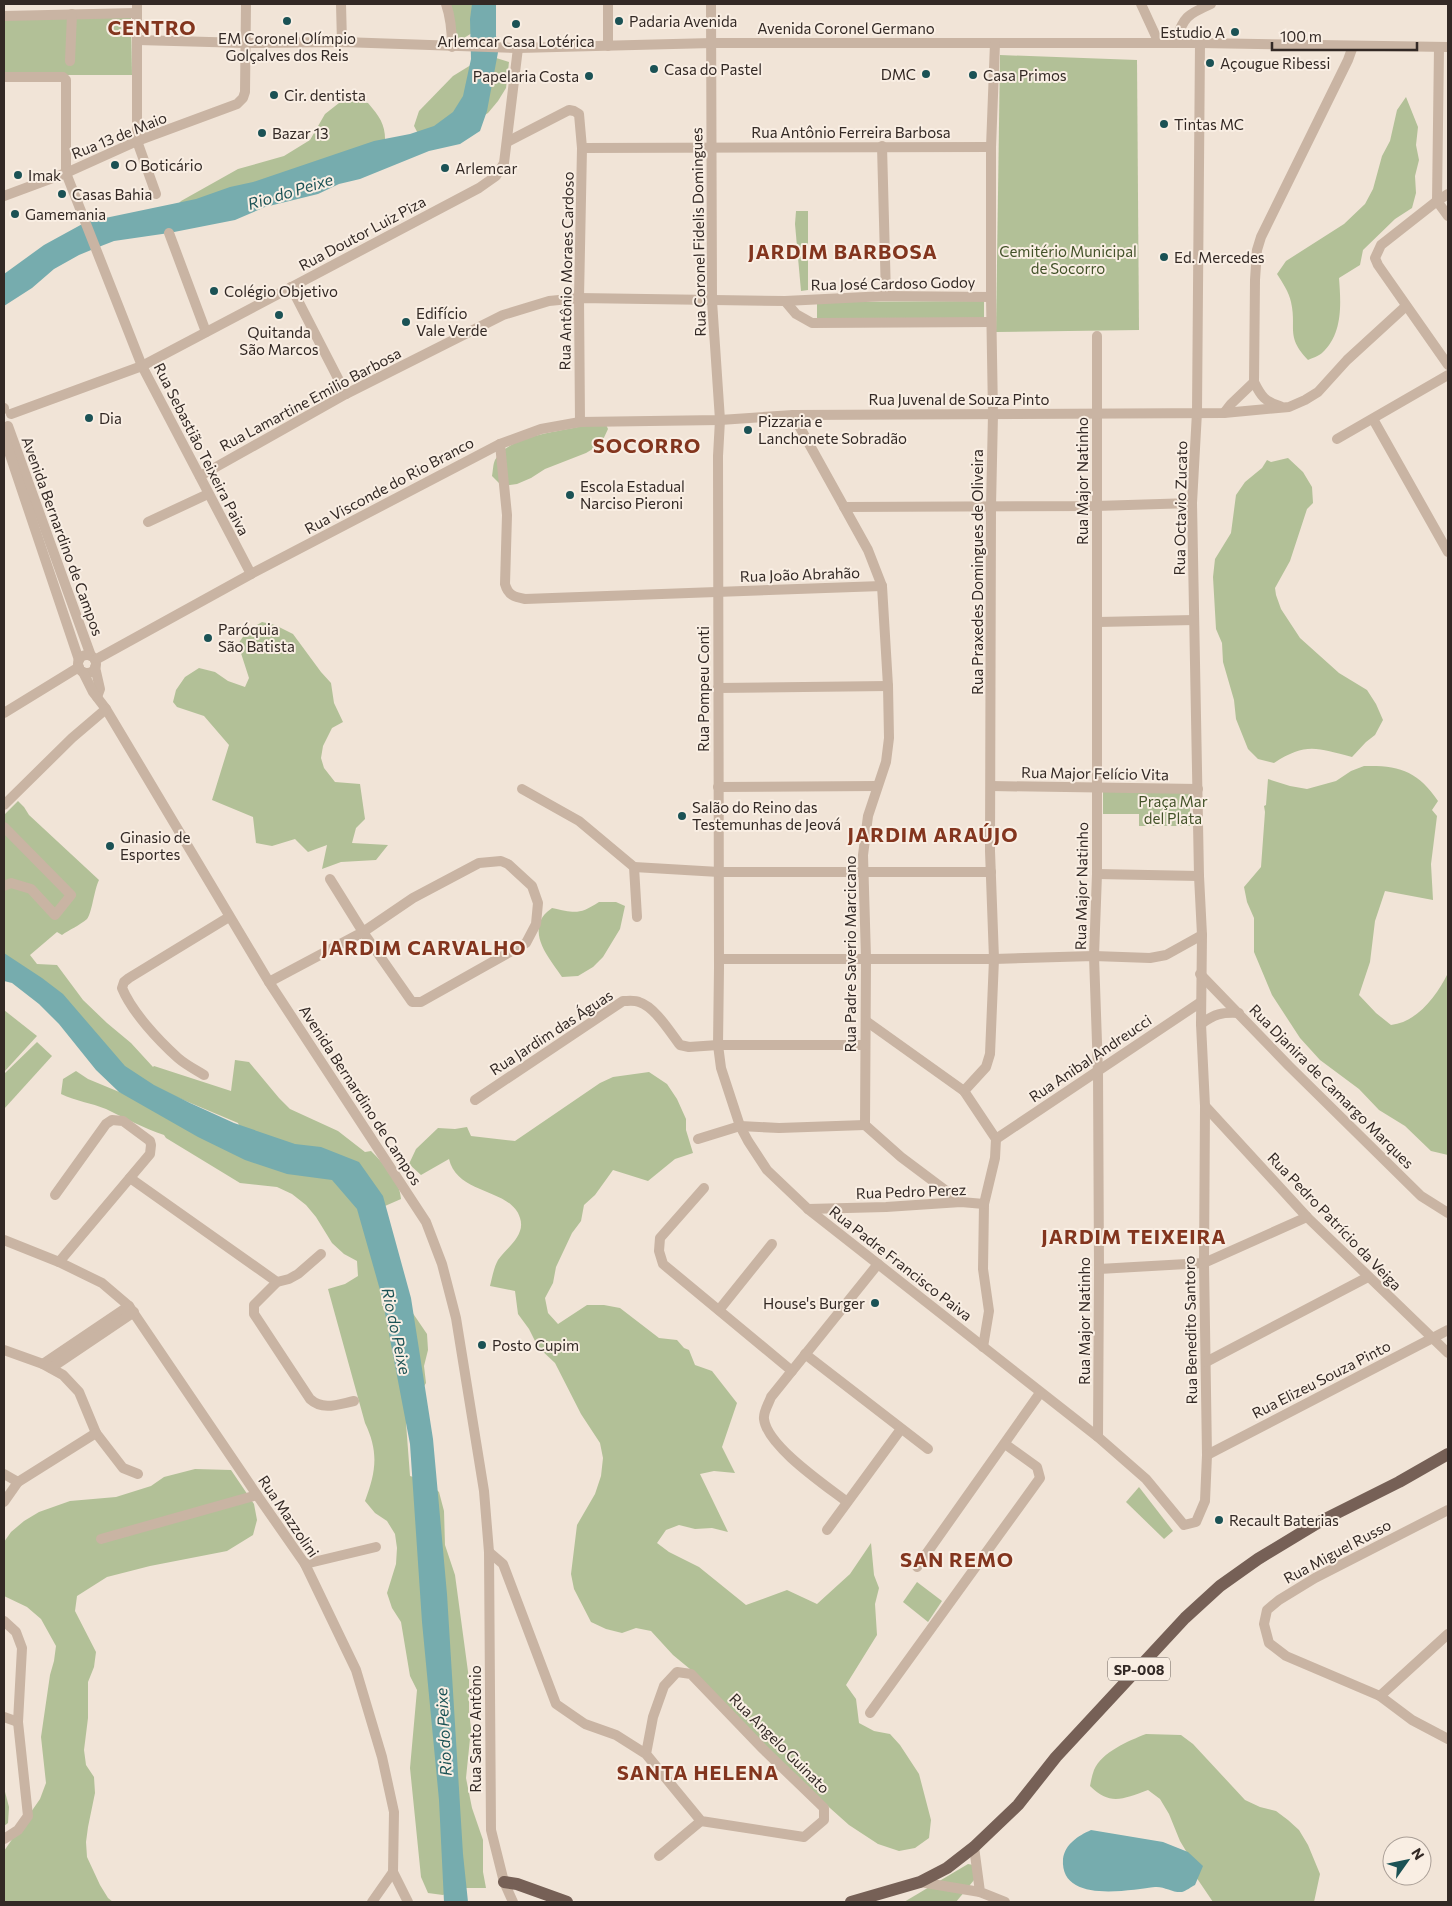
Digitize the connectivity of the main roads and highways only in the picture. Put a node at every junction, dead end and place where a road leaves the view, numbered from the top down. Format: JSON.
{"nodes":[{"id":1,"x":1448,"y":1454,"type":"edge"},
{"id":2,"x":504,"y":1882,"type":"road end"},
{"id":3,"x":568,"y":1902,"type":"edge"},
{"id":4,"x":851,"y":1902,"type":"edge"}],
"edges":[{"from":1,"to":4,"type":"main road","number":"SP-008"},
{"from":2,"to":3,"type":"main road"}]}
